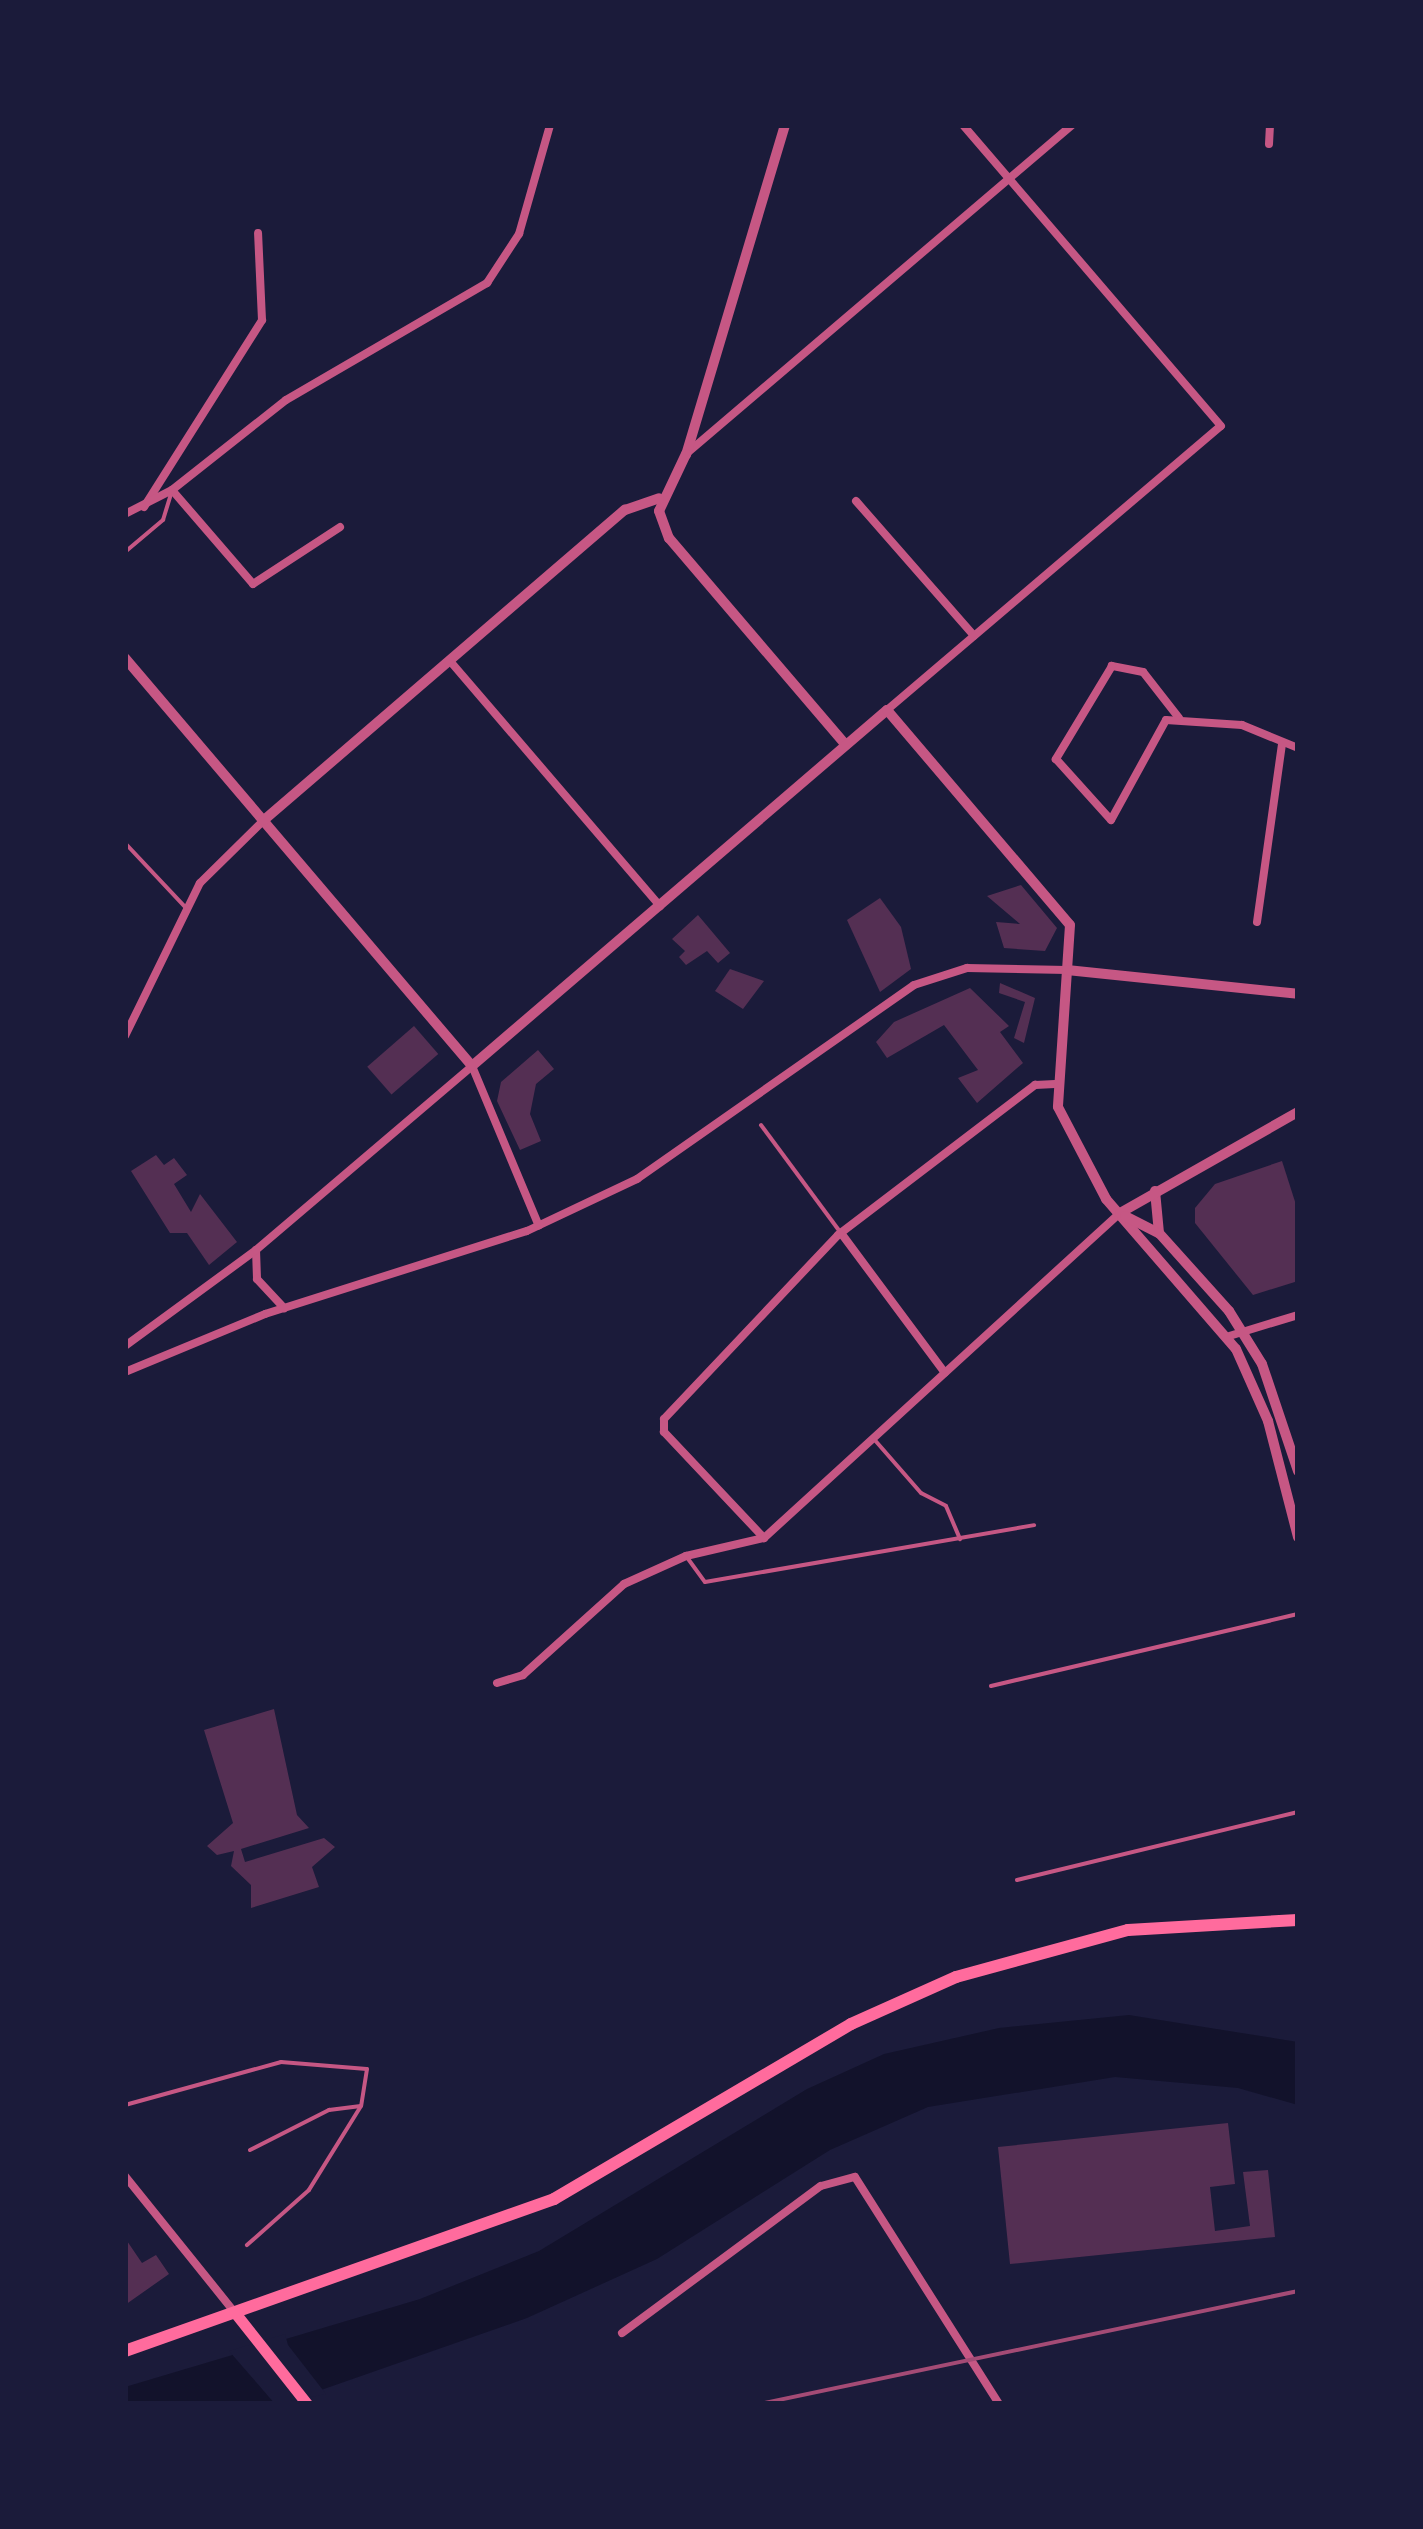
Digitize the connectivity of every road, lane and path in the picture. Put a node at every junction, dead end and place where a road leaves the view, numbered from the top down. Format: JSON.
{"nodes":[{"id":1,"x":550,"y":125,"type":"edge"},
{"id":2,"x":784,"y":125,"type":"edge"},
{"id":3,"x":963,"y":125,"type":"edge"},
{"id":4,"x":1072,"y":125,"type":"edge"},
{"id":5,"x":1270,"y":125,"type":"edge"},
{"id":6,"x":1269,"y":144,"type":"dead end"},
{"id":7,"x":1009,"y":180,"type":"junction"},
{"id":8,"x":258,"y":233,"type":"dead end"},
{"id":9,"x":686,"y":454,"type":"junction"},
{"id":10,"x":172,"y":490,"type":"junction"},
{"id":11,"x":660,"y":498,"type":"junction"},
{"id":12,"x":856,"y":501,"type":"dead end"},
{"id":13,"x":144,"y":507,"type":"junction"},
{"id":14,"x":125,"y":514,"type":"edge"},
{"id":15,"x":340,"y":527,"type":"dead end"},
{"id":16,"x":125,"y":552,"type":"edge"},
{"id":17,"x":974,"y":636,"type":"junction"},
{"id":18,"x":125,"y":658,"type":"edge"},
{"id":19,"x":450,"y":661,"type":"junction"},
{"id":20,"x":887,"y":710,"type":"junction"},
{"id":21,"x":1179,"y":718,"type":"junction"},
{"id":22,"x":1282,"y":744,"type":"junction"},
{"id":23,"x":846,"y":745,"type":"junction"},
{"id":24,"x":1298,"y":748,"type":"edge"},
{"id":25,"x":264,"y":820,"type":"junction"},
{"id":26,"x":125,"y":843,"type":"edge"},
{"id":27,"x":660,"y":906,"type":"junction"},
{"id":28,"x":185,"y":907,"type":"junction"},
{"id":29,"x":1257,"y":922,"type":"dead end"},
{"id":30,"x":1067,"y":970,"type":"junction"},
{"id":31,"x":1298,"y":994,"type":"edge"},
{"id":32,"x":125,"y":1036,"type":"edge"},
{"id":33,"x":472,"y":1066,"type":"junction"},
{"id":34,"x":1054,"y":1084,"type":"junction"},
{"id":35,"x":1298,"y":1112,"type":"edge"},
{"id":36,"x":761,"y":1125,"type":"dead end"},
{"id":37,"x":1155,"y":1191,"type":"junction"},
{"id":38,"x":1120,"y":1213,"type":"junction"},
{"id":39,"x":539,"y":1226,"type":"junction"},
{"id":40,"x":841,"y":1233,"type":"junction"},
{"id":41,"x":1159,"y":1233,"type":"junction"},
{"id":42,"x":256,"y":1250,"type":"junction"},
{"id":43,"x":284,"y":1308,"type":"junction"},
{"id":44,"x":1298,"y":1315,"type":"edge"},
{"id":45,"x":1243,"y":1333,"type":"junction"},
{"id":46,"x":1226,"y":1337,"type":"junction"},
{"id":47,"x":125,"y":1346,"type":"edge"},
{"id":48,"x":125,"y":1372,"type":"edge"},
{"id":49,"x":945,"y":1372,"type":"junction"},
{"id":50,"x":873,"y":1438,"type":"junction"},
{"id":51,"x":1298,"y":1471,"type":"edge"},
{"id":52,"x":1034,"y":1525,"type":"dead end"},
{"id":53,"x":1298,"y":1537,"type":"edge"},
{"id":54,"x":764,"y":1538,"type":"junction"},
{"id":55,"x":960,"y":1539,"type":"junction"},
{"id":56,"x":686,"y":1556,"type":"junction"},
{"id":57,"x":1298,"y":1614,"type":"edge"},
{"id":58,"x":497,"y":1683,"type":"dead end"},
{"id":59,"x":991,"y":1686,"type":"dead end"},
{"id":60,"x":1298,"y":1812,"type":"edge"},
{"id":61,"x":1017,"y":1880,"type":"dead end"},
{"id":62,"x":1296,"y":1920,"type":"edge"},
{"id":63,"x":125,"y":2105,"type":"edge"},
{"id":64,"x":361,"y":2106,"type":"junction"},
{"id":65,"x":250,"y":2150,"type":"dead end"},
{"id":66,"x":125,"y":2176,"type":"edge"},
{"id":67,"x":247,"y":2244,"type":"dead end"},
{"id":68,"x":236,"y":2314,"type":"junction"},
{"id":69,"x":622,"y":2333,"type":"dead end"},
{"id":70,"x":125,"y":2351,"type":"edge"},
{"id":71,"x":307,"y":2404,"type":"edge"},
{"id":72,"x":999,"y":2404,"type":"edge"}],
"edges":[{"from":1,"to":10,"type":"street"},
{"from":2,"to":9,"type":"street"},
{"from":3,"to":7,"type":"street"},
{"from":4,"to":7,"type":"street"},
{"from":5,"to":6,"type":"street"},
{"from":7,"to":9,"type":"street"},
{"from":7,"to":17,"type":"street"},
{"from":8,"to":13,"type":"street"},
{"from":9,"to":11,"type":"street"},
{"from":10,"to":13,"type":"street"},
{"from":10,"to":15,"type":"street"},
{"from":10,"to":16,"type":"lane"},
{"from":11,"to":19,"type":"street"},
{"from":11,"to":23,"type":"street"},
{"from":12,"to":17,"type":"street"},
{"from":13,"to":14,"type":"street"},
{"from":17,"to":20,"type":"street"},
{"from":18,"to":25,"type":"street"},
{"from":19,"to":25,"type":"street"},
{"from":19,"to":27,"type":"street"},
{"from":20,"to":23,"type":"street"},
{"from":20,"to":30,"type":"street"},
{"from":21,"to":21,"type":"street"},
{"from":21,"to":22,"type":"street"},
{"from":22,"to":24,"type":"street"},
{"from":22,"to":29,"type":"street"},
{"from":23,"to":27,"type":"street"},
{"from":25,"to":28,"type":"street"},
{"from":25,"to":33,"type":"street"},
{"from":26,"to":28,"type":"lane"},
{"from":27,"to":33,"type":"street"},
{"from":28,"to":32,"type":"street"},
{"from":30,"to":31,"type":"street"},
{"from":30,"to":34,"type":"street"},
{"from":30,"to":39,"type":"street"},
{"from":33,"to":39,"type":"street"},
{"from":33,"to":42,"type":"street"},
{"from":34,"to":38,"type":"street"},
{"from":34,"to":40,"type":"street"},
{"from":35,"to":37,"type":"street"},
{"from":36,"to":40,"type":"lane"},
{"from":37,"to":38,"type":"street"},
{"from":37,"to":41,"type":"street"},
{"from":38,"to":41,"type":"street"},
{"from":38,"to":46,"type":"street"},
{"from":38,"to":49,"type":"street"},
{"from":39,"to":43,"type":"street"},
{"from":40,"to":49,"type":"street"},
{"from":40,"to":54,"type":"street"},
{"from":41,"to":45,"type":"street"},
{"from":42,"to":43,"type":"street"},
{"from":42,"to":47,"type":"street"},
{"from":43,"to":48,"type":"street"},
{"from":44,"to":45,"type":"street"},
{"from":45,"to":46,"type":"street"},
{"from":45,"to":51,"type":"street"},
{"from":46,"to":53,"type":"street"},
{"from":49,"to":50,"type":"street"},
{"from":50,"to":54,"type":"street"},
{"from":50,"to":55,"type":"lane"},
{"from":52,"to":55,"type":"lane"},
{"from":54,"to":56,"type":"street"},
{"from":55,"to":56,"type":"lane"},
{"from":56,"to":58,"type":"street"},
{"from":57,"to":59,"type":"lane"},
{"from":60,"to":61,"type":"lane"},
{"from":62,"to":68,"type":"main road"},
{"from":63,"to":64,"type":"lane"},
{"from":64,"to":65,"type":"lane"},
{"from":64,"to":67,"type":"lane"},
{"from":66,"to":68,"type":"street"},
{"from":68,"to":70,"type":"main road"},
{"from":68,"to":71,"type":"main road"},
{"from":69,"to":72,"type":"street"}]}
